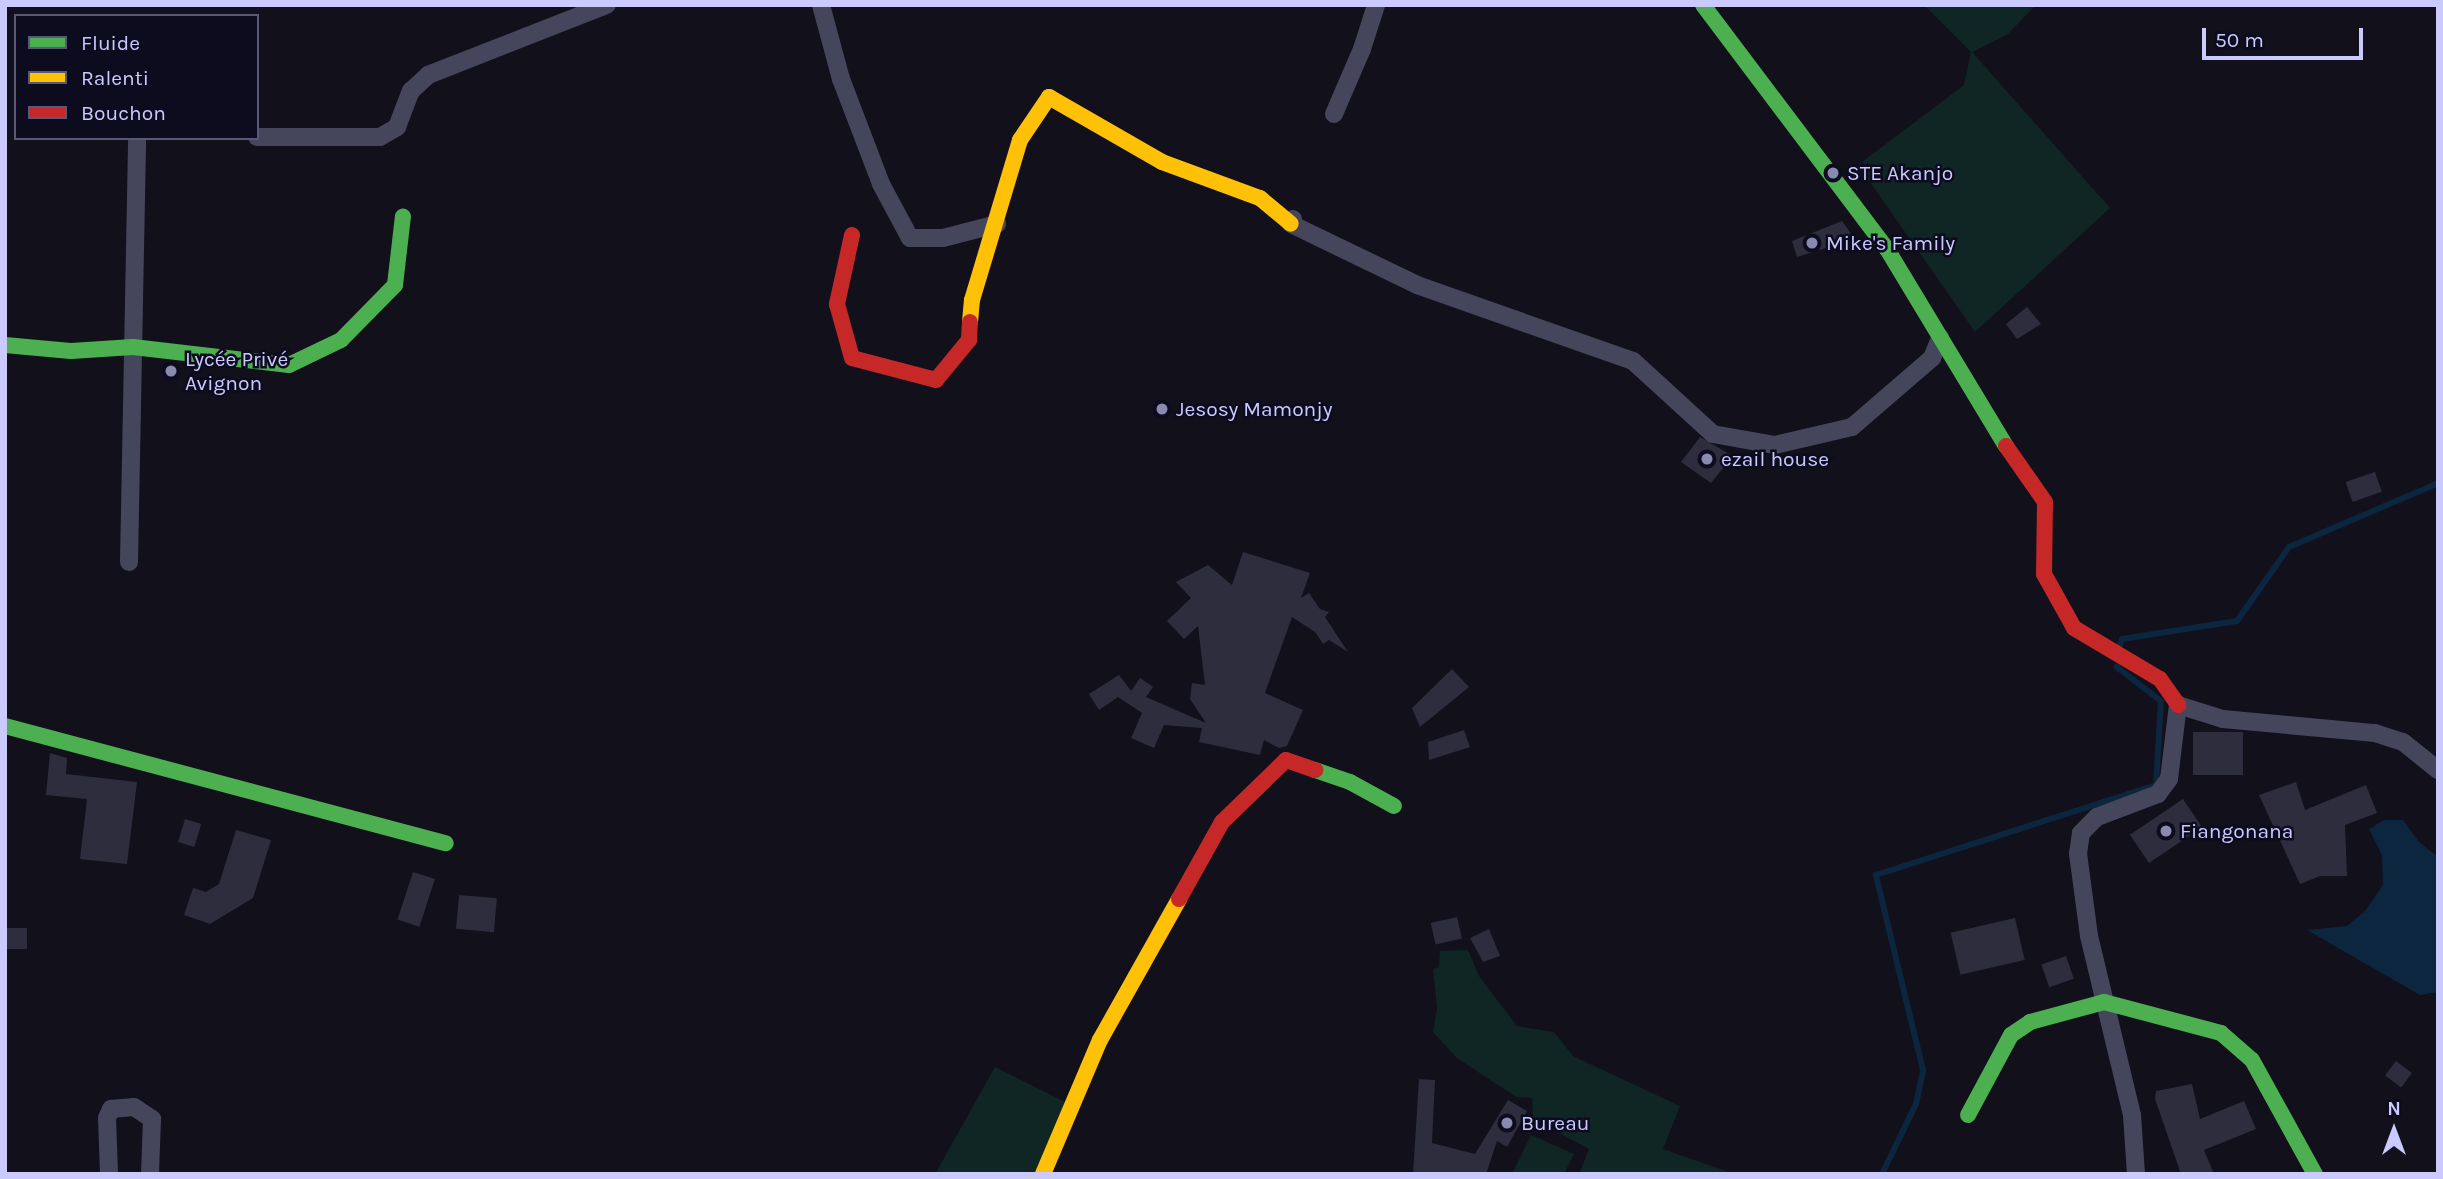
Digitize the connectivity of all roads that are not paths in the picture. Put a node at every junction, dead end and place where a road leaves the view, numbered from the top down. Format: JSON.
{"nodes":[{"id":1,"x":607,"y":5,"type":"edge"},
{"id":2,"x":821,"y":5,"type":"edge"},
{"id":3,"x":1376,"y":5,"type":"edge"},
{"id":4,"x":1703,"y":5,"type":"edge"},
{"id":5,"x":1334,"y":114,"type":"dead end"},
{"id":6,"x":259,"y":137,"type":"edge"},
{"id":7,"x":137,"y":140,"type":"edge"},
{"id":8,"x":403,"y":216,"type":"dead end"},
{"id":9,"x":1292,"y":221,"type":"joint"},
{"id":10,"x":998,"y":224,"type":"junction"},
{"id":11,"x":852,"y":234,"type":"dead end"},
{"id":12,"x":1940,"y":338,"type":"junction"},
{"id":13,"x":5,"y":345,"type":"edge"},
{"id":14,"x":133,"y":347,"type":"junction"},
{"id":15,"x":129,"y":562,"type":"dead end"},
{"id":16,"x":2179,"y":705,"type":"junction"},
{"id":17,"x":5,"y":726,"type":"edge"},
{"id":18,"x":2438,"y":770,"type":"edge"},
{"id":19,"x":1394,"y":806,"type":"dead end"},
{"id":20,"x":446,"y":843,"type":"dead end"},
{"id":21,"x":2104,"y":1002,"type":"junction"},
{"id":22,"x":1968,"y":1115,"type":"dead end"},
{"id":23,"x":109,"y":1174,"type":"edge"},
{"id":24,"x":150,"y":1174,"type":"edge"},
{"id":25,"x":1043,"y":1174,"type":"edge"},
{"id":26,"x":2136,"y":1174,"type":"edge"},
{"id":27,"x":2315,"y":1174,"type":"edge"}],
"edges":[{"from":1,"to":6,"type":"street"},
{"from":2,"to":10,"type":"street"},
{"from":3,"to":5,"type":"street"},
{"from":4,"to":12,"type":"street"},
{"from":7,"to":14,"type":"street"},
{"from":8,"to":14,"type":"street"},
{"from":9,"to":10,"type":"street"},
{"from":9,"to":12,"type":"street"},
{"from":10,"to":11,"type":"street"},
{"from":12,"to":16,"type":"street"},
{"from":13,"to":14,"type":"street"},
{"from":14,"to":15,"type":"street"},
{"from":16,"to":18,"type":"street"},
{"from":16,"to":21,"type":"street"},
{"from":17,"to":20,"type":"street"},
{"from":19,"to":25,"type":"street"},
{"from":21,"to":22,"type":"street"},
{"from":21,"to":26,"type":"street"},
{"from":21,"to":27,"type":"street"},
{"from":23,"to":24,"type":"street"}]}
